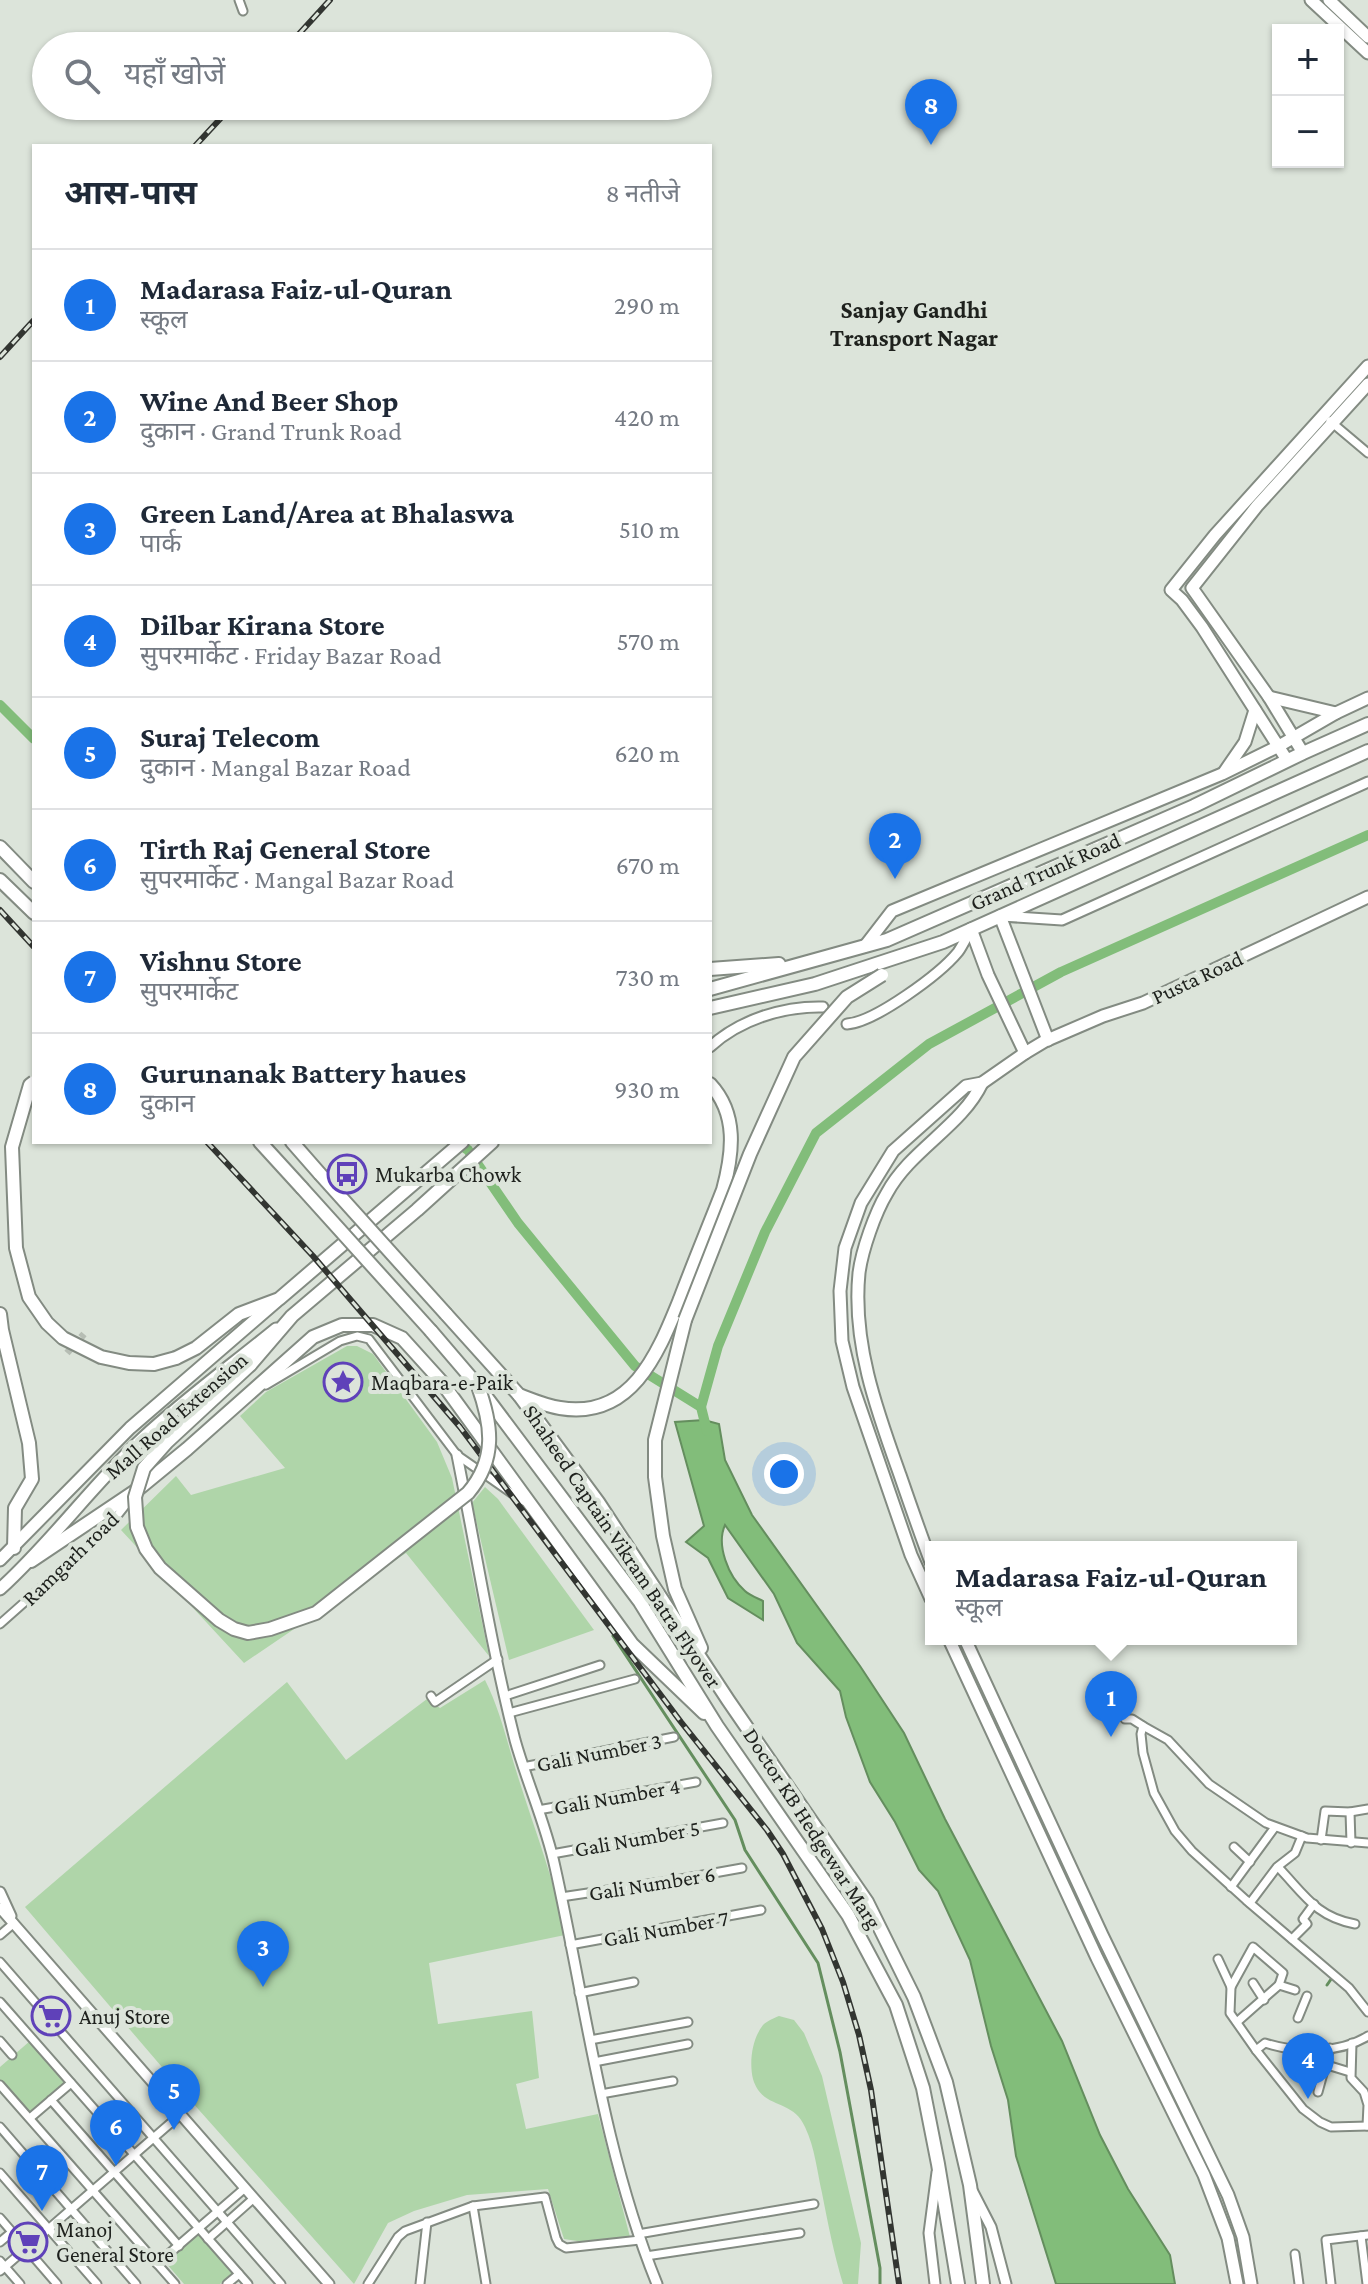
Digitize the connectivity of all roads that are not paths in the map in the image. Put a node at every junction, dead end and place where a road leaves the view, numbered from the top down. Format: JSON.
{"nodes":[{"id":1,"x":239,"y":0,"type":"edge"},
{"id":2,"x":1311,"y":0,"type":"edge"},
{"id":3,"x":1329,"y":0,"type":"edge"},
{"id":4,"x":243,"y":11,"type":"dead end"},
{"id":5,"x":1368,"y":37,"type":"edge"},
{"id":6,"x":1368,"y":53,"type":"edge"},
{"id":7,"x":1368,"y":366,"type":"edge"},
{"id":8,"x":1368,"y":384,"type":"edge"},
{"id":9,"x":1328,"y":419,"type":"junction"},
{"id":10,"x":1368,"y":453,"type":"edge"},
{"id":11,"x":1181,"y":578,"type":"junction"},
{"id":12,"x":1192,"y":588,"type":"junction"},
{"id":13,"x":1182,"y":600,"type":"junction"},
{"id":14,"x":1269,"y":697,"type":"junction"},
{"id":15,"x":1368,"y":698,"type":"edge"},
{"id":16,"x":1255,"y":710,"type":"junction"},
{"id":17,"x":1336,"y":713,"type":"junction"},
{"id":18,"x":1368,"y":724,"type":"edge"},
{"id":19,"x":1295,"y":737,"type":"junction"},
{"id":20,"x":1279,"y":746,"type":"junction"},
{"id":21,"x":1368,"y":751,"type":"edge"},
{"id":22,"x":1303,"y":753,"type":"junction"},
{"id":23,"x":1287,"y":760,"type":"junction"},
{"id":24,"x":1222,"y":774,"type":"junction"},
{"id":25,"x":1368,"y":782,"type":"edge"},
{"id":26,"x":0,"y":847,"type":"edge"},
{"id":27,"x":20,"y":868,"type":"junction"},
{"id":28,"x":32,"y":871,"type":"edge"},
{"id":29,"x":0,"y":880,"type":"edge"},
{"id":30,"x":32,"y":880,"type":"edge"},
{"id":31,"x":1368,"y":897,"type":"edge"},
{"id":32,"x":32,"y":911,"type":"edge"},
{"id":33,"x":1000,"y":916,"type":"junction"},
{"id":34,"x":971,"y":929,"type":"junction"},
{"id":35,"x":865,"y":946,"type":"junction"},
{"id":36,"x":925,"y":948,"type":"junction"},
{"id":37,"x":811,"y":961,"type":"junction"},
{"id":38,"x":712,"y":969,"type":"edge"},
{"id":39,"x":712,"y":988,"type":"edge"},
{"id":40,"x":823,"y":1007,"type":"dead end"},
{"id":41,"x":712,"y":1008,"type":"edge"},
{"id":42,"x":847,"y":1024,"type":"dead end"},
{"id":43,"x":1048,"y":1040,"type":"junction"},
{"id":44,"x":712,"y":1045,"type":"edge"},
{"id":45,"x":1025,"y":1053,"type":"junction"},
{"id":46,"x":982,"y":1083,"type":"junction"},
{"id":47,"x":32,"y":1084,"type":"edge"},
{"id":48,"x":712,"y":1087,"type":"edge"},
{"id":49,"x":262,"y":1144,"type":"edge"},
{"id":50,"x":294,"y":1144,"type":"edge"},
{"id":51,"x":460,"y":1144,"type":"edge"},
{"id":52,"x":490,"y":1144,"type":"edge"},
{"id":53,"x":279,"y":1299,"type":"junction"},
{"id":54,"x":0,"y":1314,"type":"edge"},
{"id":55,"x":292,"y":1316,"type":"junction"},
{"id":56,"x":478,"y":1386,"type":"junction"},
{"id":57,"x":519,"y":1395,"type":"junction"},
{"id":58,"x":240,"y":1400,"type":"junction"},
{"id":59,"x":457,"y":1455,"type":"junction"},
{"id":60,"x":137,"y":1490,"type":"junction"},
{"id":61,"x":535,"y":1509,"type":"junction"},
{"id":62,"x":925,"y":1545,"type":"edge"},
{"id":63,"x":14,"y":1548,"type":"junction"},
{"id":64,"x":0,"y":1560,"type":"edge"},
{"id":65,"x":31,"y":1561,"type":"junction"},
{"id":66,"x":925,"y":1586,"type":"edge"},
{"id":67,"x":0,"y":1589,"type":"edge"},
{"id":68,"x":0,"y":1624,"type":"edge"},
{"id":69,"x":952,"y":1645,"type":"edge"},
{"id":70,"x":968,"y":1645,"type":"edge"},
{"id":71,"x":498,"y":1659,"type":"junction"},
{"id":72,"x":600,"y":1665,"type":"dead end"},
{"id":73,"x":635,"y":1679,"type":"dead end"},
{"id":74,"x":431,"y":1696,"type":"dead end"},
{"id":75,"x":505,"y":1696,"type":"junction"},
{"id":76,"x":728,"y":1700,"type":"junction"},
{"id":77,"x":509,"y":1713,"type":"junction"},
{"id":78,"x":1125,"y":1719,"type":"dead end"},
{"id":79,"x":717,"y":1726,"type":"junction"},
{"id":80,"x":1143,"y":1726,"type":"junction"},
{"id":81,"x":674,"y":1737,"type":"dead end"},
{"id":82,"x":523,"y":1767,"type":"junction"},
{"id":83,"x":696,"y":1782,"type":"dead end"},
{"id":84,"x":1368,"y":1809,"type":"edge"},
{"id":85,"x":538,"y":1810,"type":"junction"},
{"id":86,"x":1350,"y":1812,"type":"junction"},
{"id":87,"x":723,"y":1823,"type":"dead end"},
{"id":88,"x":1275,"y":1827,"type":"junction"},
{"id":89,"x":1302,"y":1836,"type":"junction"},
{"id":90,"x":1321,"y":1840,"type":"junction"},
{"id":91,"x":1351,"y":1843,"type":"junction"},
{"id":92,"x":1368,"y":1843,"type":"edge"},
{"id":93,"x":1234,"y":1847,"type":"dead end"},
{"id":94,"x":552,"y":1854,"type":"junction"},
{"id":95,"x":1250,"y":1862,"type":"junction"},
{"id":96,"x":1278,"y":1867,"type":"junction"},
{"id":97,"x":742,"y":1868,"type":"dead end"},
{"id":98,"x":1231,"y":1887,"type":"junction"},
{"id":99,"x":0,"y":1892,"type":"edge"},
{"id":100,"x":561,"y":1897,"type":"junction"},
{"id":101,"x":1250,"y":1903,"type":"junction"},
{"id":102,"x":1314,"y":1904,"type":"junction"},
{"id":103,"x":0,"y":1908,"type":"edge"},
{"id":104,"x":761,"y":1910,"type":"dead end"},
{"id":105,"x":14,"y":1923,"type":"junction"},
{"id":106,"x":1355,"y":1924,"type":"dead end"},
{"id":107,"x":0,"y":1935,"type":"edge"},
{"id":108,"x":1292,"y":1939,"type":"junction"},
{"id":109,"x":570,"y":1945,"type":"junction"},
{"id":110,"x":1218,"y":1959,"type":"dead end"},
{"id":111,"x":0,"y":1962,"type":"edge"},
{"id":112,"x":634,"y":1982,"type":"dead end"},
{"id":113,"x":1253,"y":1983,"type":"dead end"},
{"id":114,"x":1279,"y":1985,"type":"junction"},
{"id":115,"x":1231,"y":1987,"type":"junction"},
{"id":116,"x":1295,"y":1990,"type":"dead end"},
{"id":117,"x":579,"y":1993,"type":"junction"},
{"id":118,"x":1307,"y":1996,"type":"dead end"},
{"id":119,"x":1264,"y":2000,"type":"junction"},
{"id":120,"x":0,"y":2002,"type":"edge"},
{"id":121,"x":1368,"y":2012,"type":"edge"},
{"id":122,"x":1298,"y":2018,"type":"dead end"},
{"id":123,"x":688,"y":2022,"type":"dead end"},
{"id":124,"x":1237,"y":2022,"type":"junction"},
{"id":125,"x":1368,"y":2036,"type":"edge"},
{"id":126,"x":590,"y":2040,"type":"junction"},
{"id":127,"x":0,"y":2041,"type":"edge"},
{"id":128,"x":1352,"y":2043,"type":"junction"},
{"id":129,"x":688,"y":2044,"type":"dead end"},
{"id":130,"x":1330,"y":2048,"type":"junction"},
{"id":131,"x":1256,"y":2050,"type":"junction"},
{"id":132,"x":12,"y":2055,"type":"dead end"},
{"id":133,"x":594,"y":2062,"type":"junction"},
{"id":134,"x":1327,"y":2065,"type":"junction"},
{"id":135,"x":1350,"y":2072,"type":"junction"},
{"id":136,"x":673,"y":2081,"type":"dead end"},
{"id":137,"x":71,"y":2083,"type":"junction"},
{"id":138,"x":0,"y":2085,"type":"edge"},
{"id":139,"x":1318,"y":2092,"type":"dead end"},
{"id":140,"x":601,"y":2094,"type":"junction"},
{"id":141,"x":51,"y":2100,"type":"junction"},
{"id":142,"x":181,"y":2114,"type":"junction"},
{"id":143,"x":30,"y":2118,"type":"junction"},
{"id":144,"x":1368,"y":2126,"type":"edge"},
{"id":145,"x":0,"y":2127,"type":"edge"},
{"id":146,"x":153,"y":2137,"type":"junction"},
{"id":147,"x":134,"y":2154,"type":"junction"},
{"id":148,"x":938,"y":2164,"type":"junction"},
{"id":149,"x":114,"y":2171,"type":"junction"},
{"id":150,"x":0,"y":2173,"type":"edge"},
{"id":151,"x":970,"y":2185,"type":"junction"},
{"id":152,"x":245,"y":2188,"type":"junction"},
{"id":153,"x":93,"y":2190,"type":"junction"},
{"id":154,"x":254,"y":2198,"type":"junction"},
{"id":155,"x":814,"y":2204,"type":"dead end"},
{"id":156,"x":473,"y":2206,"type":"junction"},
{"id":157,"x":71,"y":2209,"type":"junction"},
{"id":158,"x":218,"y":2212,"type":"junction"},
{"id":159,"x":0,"y":2218,"type":"edge"},
{"id":160,"x":227,"y":2222,"type":"junction"},
{"id":161,"x":427,"y":2222,"type":"junction"},
{"id":162,"x":49,"y":2229,"type":"junction"},
{"id":163,"x":199,"y":2229,"type":"junction"},
{"id":164,"x":12,"y":2232,"type":"junction"},
{"id":165,"x":800,"y":2233,"type":"dead end"},
{"id":166,"x":1364,"y":2236,"type":"edge"},
{"id":167,"x":639,"y":2237,"type":"junction"},
{"id":168,"x":208,"y":2239,"type":"junction"},
{"id":169,"x":0,"y":2242,"type":"edge"},
{"id":170,"x":179,"y":2246,"type":"junction"},
{"id":171,"x":26,"y":2248,"type":"junction"},
{"id":172,"x":1295,"y":2254,"type":"dead end"},
{"id":173,"x":646,"y":2256,"type":"junction"},
{"id":174,"x":157,"y":2264,"type":"junction"},
{"id":175,"x":2,"y":2266,"type":"edge"},
{"id":176,"x":239,"y":2274,"type":"junction"},
{"id":177,"x":957,"y":2282,"type":"edge"},
{"id":178,"x":20,"y":2284,"type":"edge"},
{"id":179,"x":57,"y":2284,"type":"edge"},
{"id":180,"x":97,"y":2284,"type":"edge"},
{"id":181,"x":136,"y":2284,"type":"edge"},
{"id":182,"x":175,"y":2284,"type":"edge"},
{"id":183,"x":227,"y":2284,"type":"edge"},
{"id":184,"x":248,"y":2284,"type":"edge"},
{"id":185,"x":281,"y":2284,"type":"edge"},
{"id":186,"x":329,"y":2284,"type":"edge"},
{"id":187,"x":368,"y":2284,"type":"edge"},
{"id":188,"x":420,"y":2284,"type":"edge"},
{"id":189,"x":486,"y":2284,"type":"edge"},
{"id":190,"x":657,"y":2284,"type":"edge"},
{"id":191,"x":935,"y":2284,"type":"edge"},
{"id":192,"x":983,"y":2284,"type":"edge"},
{"id":193,"x":1006,"y":2284,"type":"edge"},
{"id":194,"x":1237,"y":2284,"type":"edge"},
{"id":195,"x":1251,"y":2284,"type":"edge"},
{"id":196,"x":1299,"y":2284,"type":"edge"},
{"id":197,"x":1331,"y":2284,"type":"edge"},
{"id":198,"x":1367,"y":2284,"type":"edge"}],
"edges":[{"from":1,"to":4,"type":"street"},
{"from":2,"to":6,"type":"main road"},
{"from":3,"to":5,"type":"main road"},
{"from":7,"to":9,"type":"main road"},
{"from":8,"to":9,"type":"main road"},
{"from":9,"to":10,"type":"street"},
{"from":9,"to":11,"type":"main road"},
{"from":9,"to":12,"type":"main road"},
{"from":11,"to":12,"type":"main road"},
{"from":11,"to":13,"type":"main road"},
{"from":12,"to":13,"type":"main road"},
{"from":12,"to":14,"type":"main road"},
{"from":13,"to":16,"type":"main road"},
{"from":14,"to":17,"type":"main road"},
{"from":14,"to":19,"type":"main road"},
{"from":15,"to":17,"type":"main road"},
{"from":16,"to":20,"type":"main road"},
{"from":16,"to":24,"type":"main road"},
{"from":17,"to":19,"type":"main road"},
{"from":18,"to":22,"type":"highway","name":"Grand Trunk Road"},
{"from":19,"to":20,"type":"main road"},
{"from":19,"to":22,"type":"main road"},
{"from":20,"to":23,"type":"main road"},
{"from":20,"to":24,"type":"main road"},
{"from":21,"to":33,"type":"highway","name":"Grand Trunk Road"},
{"from":22,"to":23,"type":"highway","name":"Grand Trunk Road"},
{"from":23,"to":35,"type":"highway","name":"Grand Trunk Road"},
{"from":24,"to":35,"type":"main road"},
{"from":25,"to":33,"type":"street"},
{"from":26,"to":27,"type":"highway"},
{"from":27,"to":28,"type":"highway"},
{"from":27,"to":30,"type":"highway"},
{"from":29,"to":32,"type":"highway"},
{"from":31,"to":43,"type":"main road","name":"Pusta Road"},
{"from":33,"to":34,"type":"highway","name":"Grand Trunk Road"},
{"from":33,"to":43,"type":"main road"},
{"from":34,"to":36,"type":"highway","name":"Grand Trunk Road"},
{"from":34,"to":42,"type":"street"},
{"from":34,"to":45,"type":"main road"},
{"from":35,"to":37,"type":"highway","name":"Grand Trunk Road"},
{"from":36,"to":41,"type":"highway","name":"Grand Trunk Road"},
{"from":36,"to":76,"type":"highway","bridge":true},
{"from":37,"to":38,"type":"highway"},
{"from":37,"to":39,"type":"highway","name":"Grand Trunk Road"},
{"from":40,"to":44,"type":"street"},
{"from":43,"to":45,"type":"main road","name":"Pusta Road"},
{"from":45,"to":46,"type":"main road","name":"Pusta Road"},
{"from":46,"to":62,"type":"main road"},
{"from":46,"to":66,"type":"main road"},
{"from":47,"to":53,"type":"highway","bridge":true},
{"from":48,"to":57,"type":"highway"},
{"from":49,"to":56,"type":"highway","name":"Shaheed Captain Vikram Batra Flyover","bridge":true},
{"from":50,"to":57,"type":"highway","name":"Shaheed Captain Vikram Batra Flyover","bridge":true},
{"from":51,"to":53,"type":"highway"},
{"from":52,"to":55,"type":"highway"},
{"from":53,"to":63,"type":"main road","name":"Mall Road Extension"},
{"from":54,"to":63,"type":"highway"},
{"from":55,"to":56,"type":"highway","bridge":true},
{"from":55,"to":65,"type":"main road","name":"Mall Road Extension"},
{"from":56,"to":79,"type":"highway","name":"Shaheed Captain Vikram Batra Flyover"},
{"from":57,"to":76,"type":"highway","name":"Shaheed Captain Vikram Batra Flyover"},
{"from":58,"to":59,"type":"street"},
{"from":58,"to":60,"type":"highway"},
{"from":58,"to":61,"type":"highway"},
{"from":59,"to":61,"type":"street"},
{"from":59,"to":71,"type":"street"},
{"from":60,"to":65,"type":"highway"},
{"from":60,"to":68,"type":"street","name":"Ramgarh road"},
{"from":61,"to":79,"type":"highway"},
{"from":63,"to":64,"type":"main road","name":"Mall Road Extension"},
{"from":65,"to":67,"type":"main road","name":"Mall Road Extension"},
{"from":69,"to":194,"type":"main road"},
{"from":70,"to":195,"type":"main road"},
{"from":71,"to":74,"type":"street"},
{"from":71,"to":75,"type":"street"},
{"from":72,"to":75,"type":"street"},
{"from":73,"to":77,"type":"street"},
{"from":75,"to":77,"type":"street"},
{"from":76,"to":151,"type":"highway","name":"Doctor KB Hedgewar Marg"},
{"from":77,"to":82,"type":"street"},
{"from":78,"to":80,"type":"street"},
{"from":79,"to":148,"type":"highway","name":"Doctor KB Hedgewar Marg"},
{"from":80,"to":88,"type":"street"},
{"from":80,"to":98,"type":"street"},
{"from":81,"to":82,"type":"street","name":"Gali Number 3"},
{"from":82,"to":85,"type":"street"},
{"from":83,"to":85,"type":"street","name":"Gali Number 4"},
{"from":84,"to":86,"type":"street"},
{"from":85,"to":94,"type":"street"},
{"from":86,"to":90,"type":"street"},
{"from":86,"to":91,"type":"street"},
{"from":87,"to":94,"type":"street","name":"Gali Number 5"},
{"from":88,"to":89,"type":"street"},
{"from":88,"to":95,"type":"street"},
{"from":89,"to":90,"type":"street"},
{"from":89,"to":96,"type":"street"},
{"from":90,"to":91,"type":"street"},
{"from":91,"to":92,"type":"street"},
{"from":93,"to":95,"type":"street"},
{"from":94,"to":100,"type":"street"},
{"from":95,"to":98,"type":"street"},
{"from":96,"to":101,"type":"street"},
{"from":96,"to":102,"type":"street"},
{"from":97,"to":100,"type":"street","name":"Gali Number 6"},
{"from":98,"to":101,"type":"street"},
{"from":99,"to":105,"type":"street"},
{"from":100,"to":109,"type":"street"},
{"from":101,"to":108,"type":"street"},
{"from":102,"to":106,"type":"street"},
{"from":102,"to":108,"type":"street"},
{"from":103,"to":105,"type":"street"},
{"from":104,"to":109,"type":"street","name":"Gali Number 7"},
{"from":105,"to":107,"type":"street"},
{"from":105,"to":142,"type":"street"},
{"from":108,"to":121,"type":"street"},
{"from":109,"to":117,"type":"street"},
{"from":110,"to":115,"type":"street"},
{"from":111,"to":146,"type":"street"},
{"from":112,"to":117,"type":"street"},
{"from":113,"to":119,"type":"street"},
{"from":114,"to":115,"type":"street"},
{"from":114,"to":116,"type":"street"},
{"from":114,"to":119,"type":"street"},
{"from":115,"to":124,"type":"street"},
{"from":117,"to":126,"type":"street"},
{"from":118,"to":122,"type":"street"},
{"from":119,"to":124,"type":"street"},
{"from":120,"to":137,"type":"street"},
{"from":123,"to":126,"type":"street"},
{"from":124,"to":131,"type":"street"},
{"from":125,"to":128,"type":"street"},
{"from":126,"to":133,"type":"street"},
{"from":127,"to":132,"type":"street"},
{"from":128,"to":130,"type":"street"},
{"from":128,"to":135,"type":"street"},
{"from":129,"to":133,"type":"street"},
{"from":130,"to":131,"type":"street"},
{"from":130,"to":134,"type":"street"},
{"from":131,"to":144,"type":"street"},
{"from":133,"to":140,"type":"street"},
{"from":134,"to":135,"type":"street"},
{"from":134,"to":139,"type":"street"},
{"from":135,"to":144,"type":"street"},
{"from":136,"to":140,"type":"street"},
{"from":137,"to":141,"type":"street"},
{"from":137,"to":147,"type":"street"},
{"from":138,"to":143,"type":"street"},
{"from":140,"to":167,"type":"street"},
{"from":141,"to":143,"type":"street"},
{"from":141,"to":149,"type":"street"},
{"from":142,"to":146,"type":"street"},
{"from":142,"to":152,"type":"street"},
{"from":143,"to":153,"type":"street"},
{"from":145,"to":157,"type":"street"},
{"from":146,"to":147,"type":"street"},
{"from":146,"to":158,"type":"street"},
{"from":147,"to":149,"type":"street"},
{"from":147,"to":163,"type":"street"},
{"from":148,"to":177,"type":"highway","name":"Doctor KB Hedgewar Marg"},
{"from":148,"to":191,"type":"street"},
{"from":149,"to":153,"type":"street"},
{"from":149,"to":170,"type":"street"},
{"from":150,"to":162,"type":"street"},
{"from":151,"to":192,"type":"highway","name":"Doctor KB Hedgewar Marg"},
{"from":151,"to":193,"type":"street"},
{"from":152,"to":154,"type":"street"},
{"from":152,"to":158,"type":"street"},
{"from":153,"to":157,"type":"street"},
{"from":153,"to":174,"type":"street"},
{"from":154,"to":160,"type":"street"},
{"from":154,"to":186,"type":"street"},
{"from":155,"to":167,"type":"street"},
{"from":156,"to":161,"type":"street"},
{"from":156,"to":167,"type":"street"},
{"from":156,"to":189,"type":"street"},
{"from":157,"to":162,"type":"street"},
{"from":157,"to":181,"type":"street"},
{"from":158,"to":160,"type":"street"},
{"from":158,"to":163,"type":"street"},
{"from":159,"to":164,"type":"street"},
{"from":160,"to":168,"type":"street"},
{"from":160,"to":185,"type":"street"},
{"from":161,"to":187,"type":"street"},
{"from":161,"to":188,"type":"street"},
{"from":162,"to":171,"type":"street"},
{"from":162,"to":180,"type":"street"},
{"from":163,"to":168,"type":"street"},
{"from":163,"to":170,"type":"street"},
{"from":164,"to":169,"type":"street"},
{"from":164,"to":171,"type":"street"},
{"from":165,"to":173,"type":"street"},
{"from":166,"to":197,"type":"street"},
{"from":166,"to":198,"type":"street"},
{"from":167,"to":173,"type":"street"},
{"from":168,"to":176,"type":"street"},
{"from":170,"to":174,"type":"street"},
{"from":171,"to":175,"type":"street"},
{"from":171,"to":179,"type":"street"},
{"from":172,"to":196,"type":"street"},
{"from":173,"to":190,"type":"street"},
{"from":174,"to":182,"type":"street"},
{"from":175,"to":178,"type":"street"},
{"from":176,"to":183,"type":"street"},
{"from":176,"to":184,"type":"street"}]}
